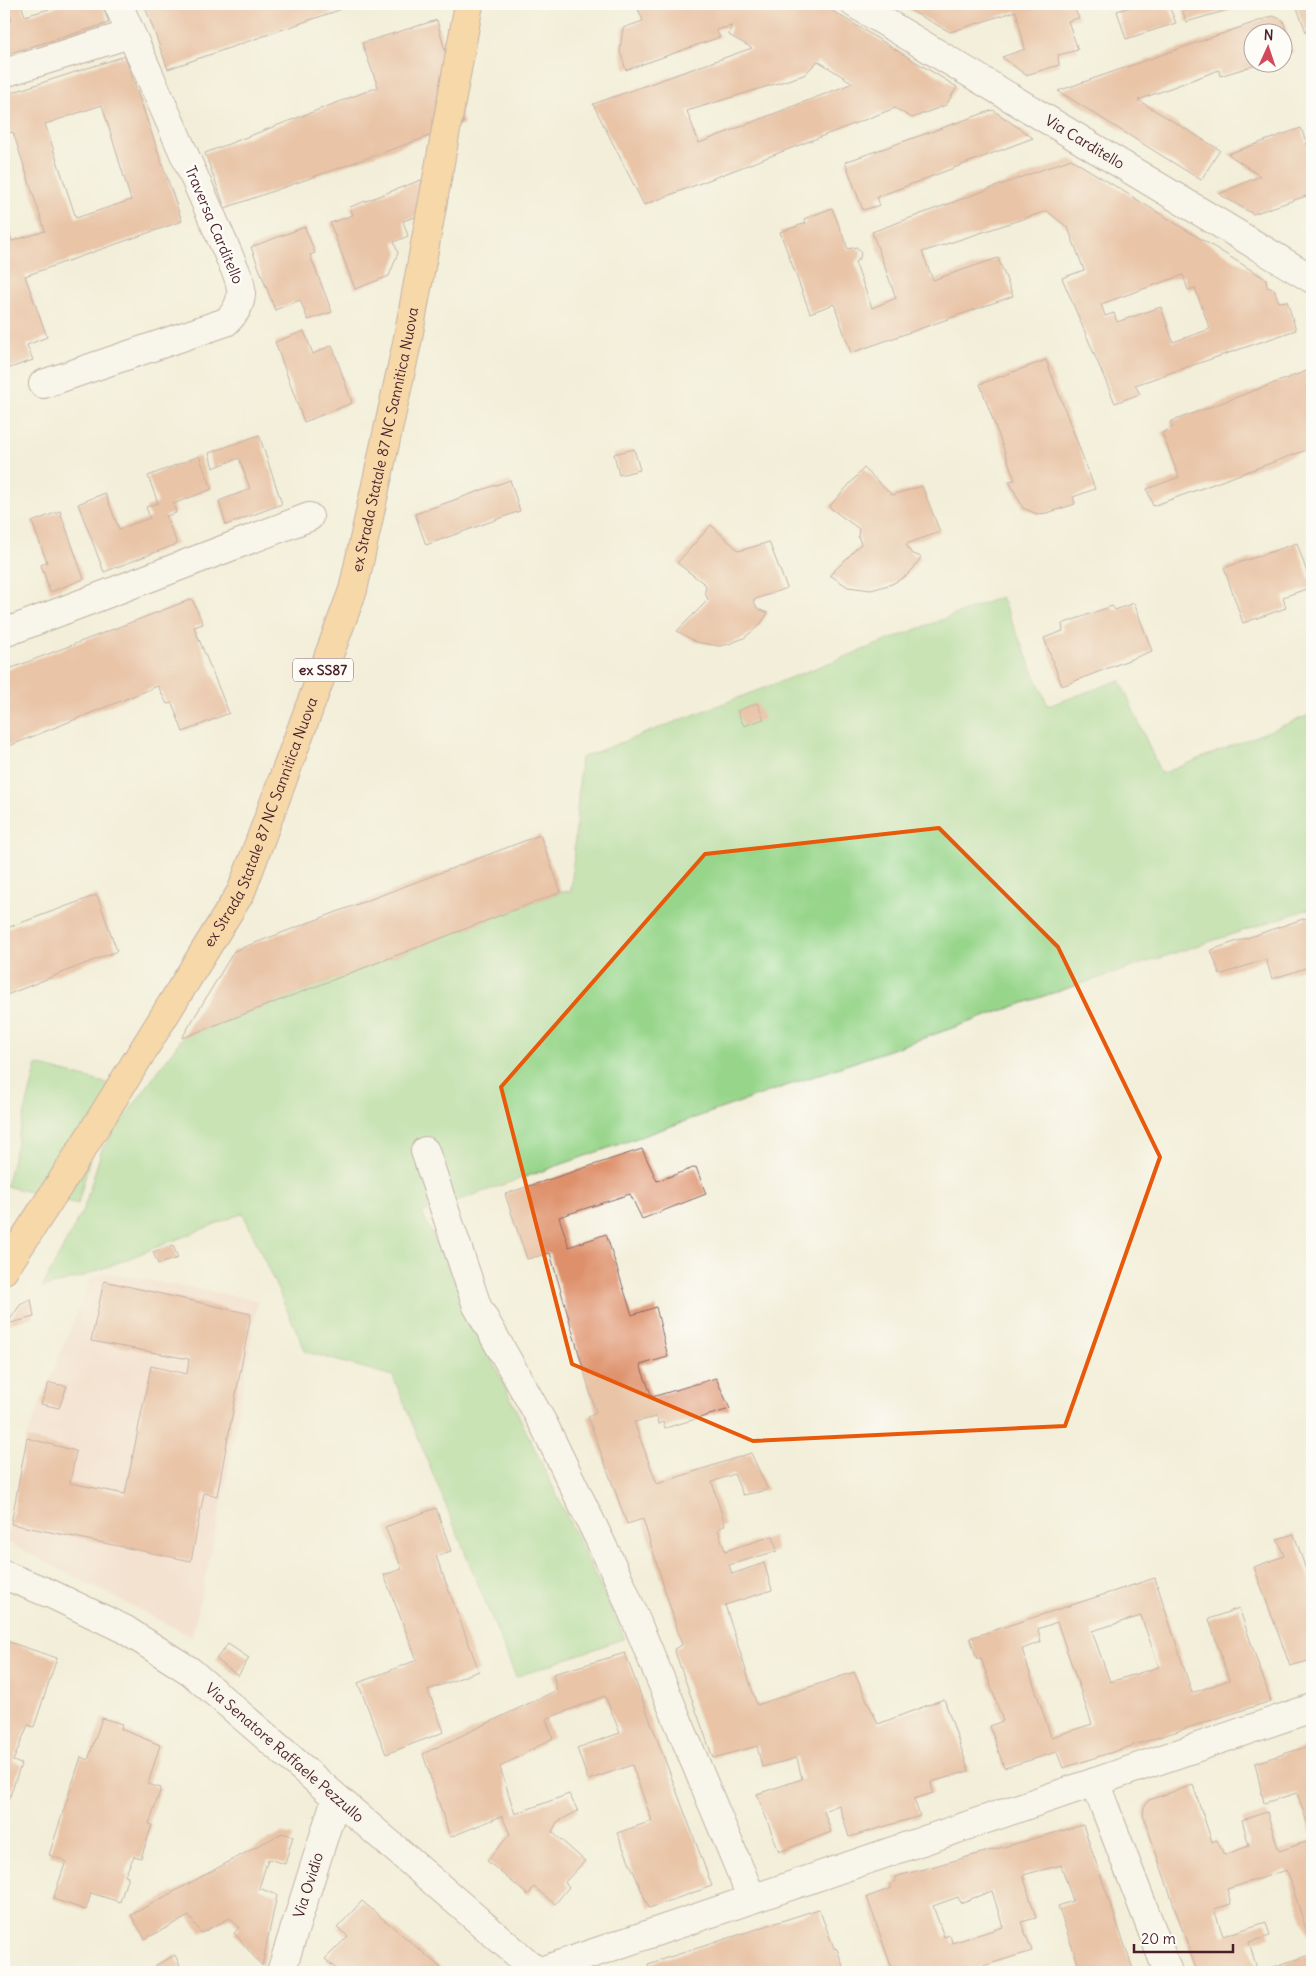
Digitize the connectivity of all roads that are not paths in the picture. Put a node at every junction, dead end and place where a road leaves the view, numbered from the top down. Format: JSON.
{"nodes":[{"id":1,"x":118,"y":4,"type":"edge"},
{"id":2,"x":469,"y":4,"type":"edge"},
{"id":3,"x":855,"y":4,"type":"edge"},
{"id":4,"x":130,"y":34,"type":"junction"},
{"id":5,"x":4,"y":72,"type":"edge"},
{"id":6,"x":1312,"y":279,"type":"edge"},
{"id":7,"x":43,"y":384,"type":"dead end"},
{"id":8,"x":309,"y":517,"type":"dead end"},
{"id":9,"x":4,"y":633,"type":"edge"},
{"id":10,"x":425,"y":1151,"type":"dead end"},
{"id":11,"x":4,"y":1270,"type":"edge"},
{"id":12,"x":4,"y":1575,"type":"edge"},
{"id":13,"x":1312,"y":1708,"type":"edge"},
{"id":14,"x":1095,"y":1782,"type":"junction"},
{"id":15,"x":336,"y":1798,"type":"junction"},
{"id":16,"x":752,"y":1899,"type":"junction"},
{"id":17,"x":281,"y":1972,"type":"edge"},
{"id":18,"x":538,"y":1972,"type":"edge"},
{"id":19,"x":1168,"y":1972,"type":"edge"}],
"edges":[{"from":1,"to":4,"type":"street","name":"Traversa Carditello"},
{"from":2,"to":11,"type":"highway","name":"ex Strada Statale 87 NC Sannitica Nuova","number":"ex SS87"},
{"from":3,"to":6,"type":"street","name":"Via Carditello"},
{"from":4,"to":5,"type":"street"},
{"from":4,"to":7,"type":"street","name":"Traversa Carditello"},
{"from":8,"to":9,"type":"street"},
{"from":10,"to":16,"type":"street"},
{"from":12,"to":15,"type":"street","name":"Via Senatore Raffaele Pezzullo"},
{"from":13,"to":14,"type":"street"},
{"from":14,"to":16,"type":"street"},
{"from":14,"to":19,"type":"street"},
{"from":15,"to":17,"type":"street","name":"Via Ovidio"},
{"from":15,"to":18,"type":"street","name":"Via Senatore Raffaele Pezzullo"},
{"from":16,"to":18,"type":"street"}]}
